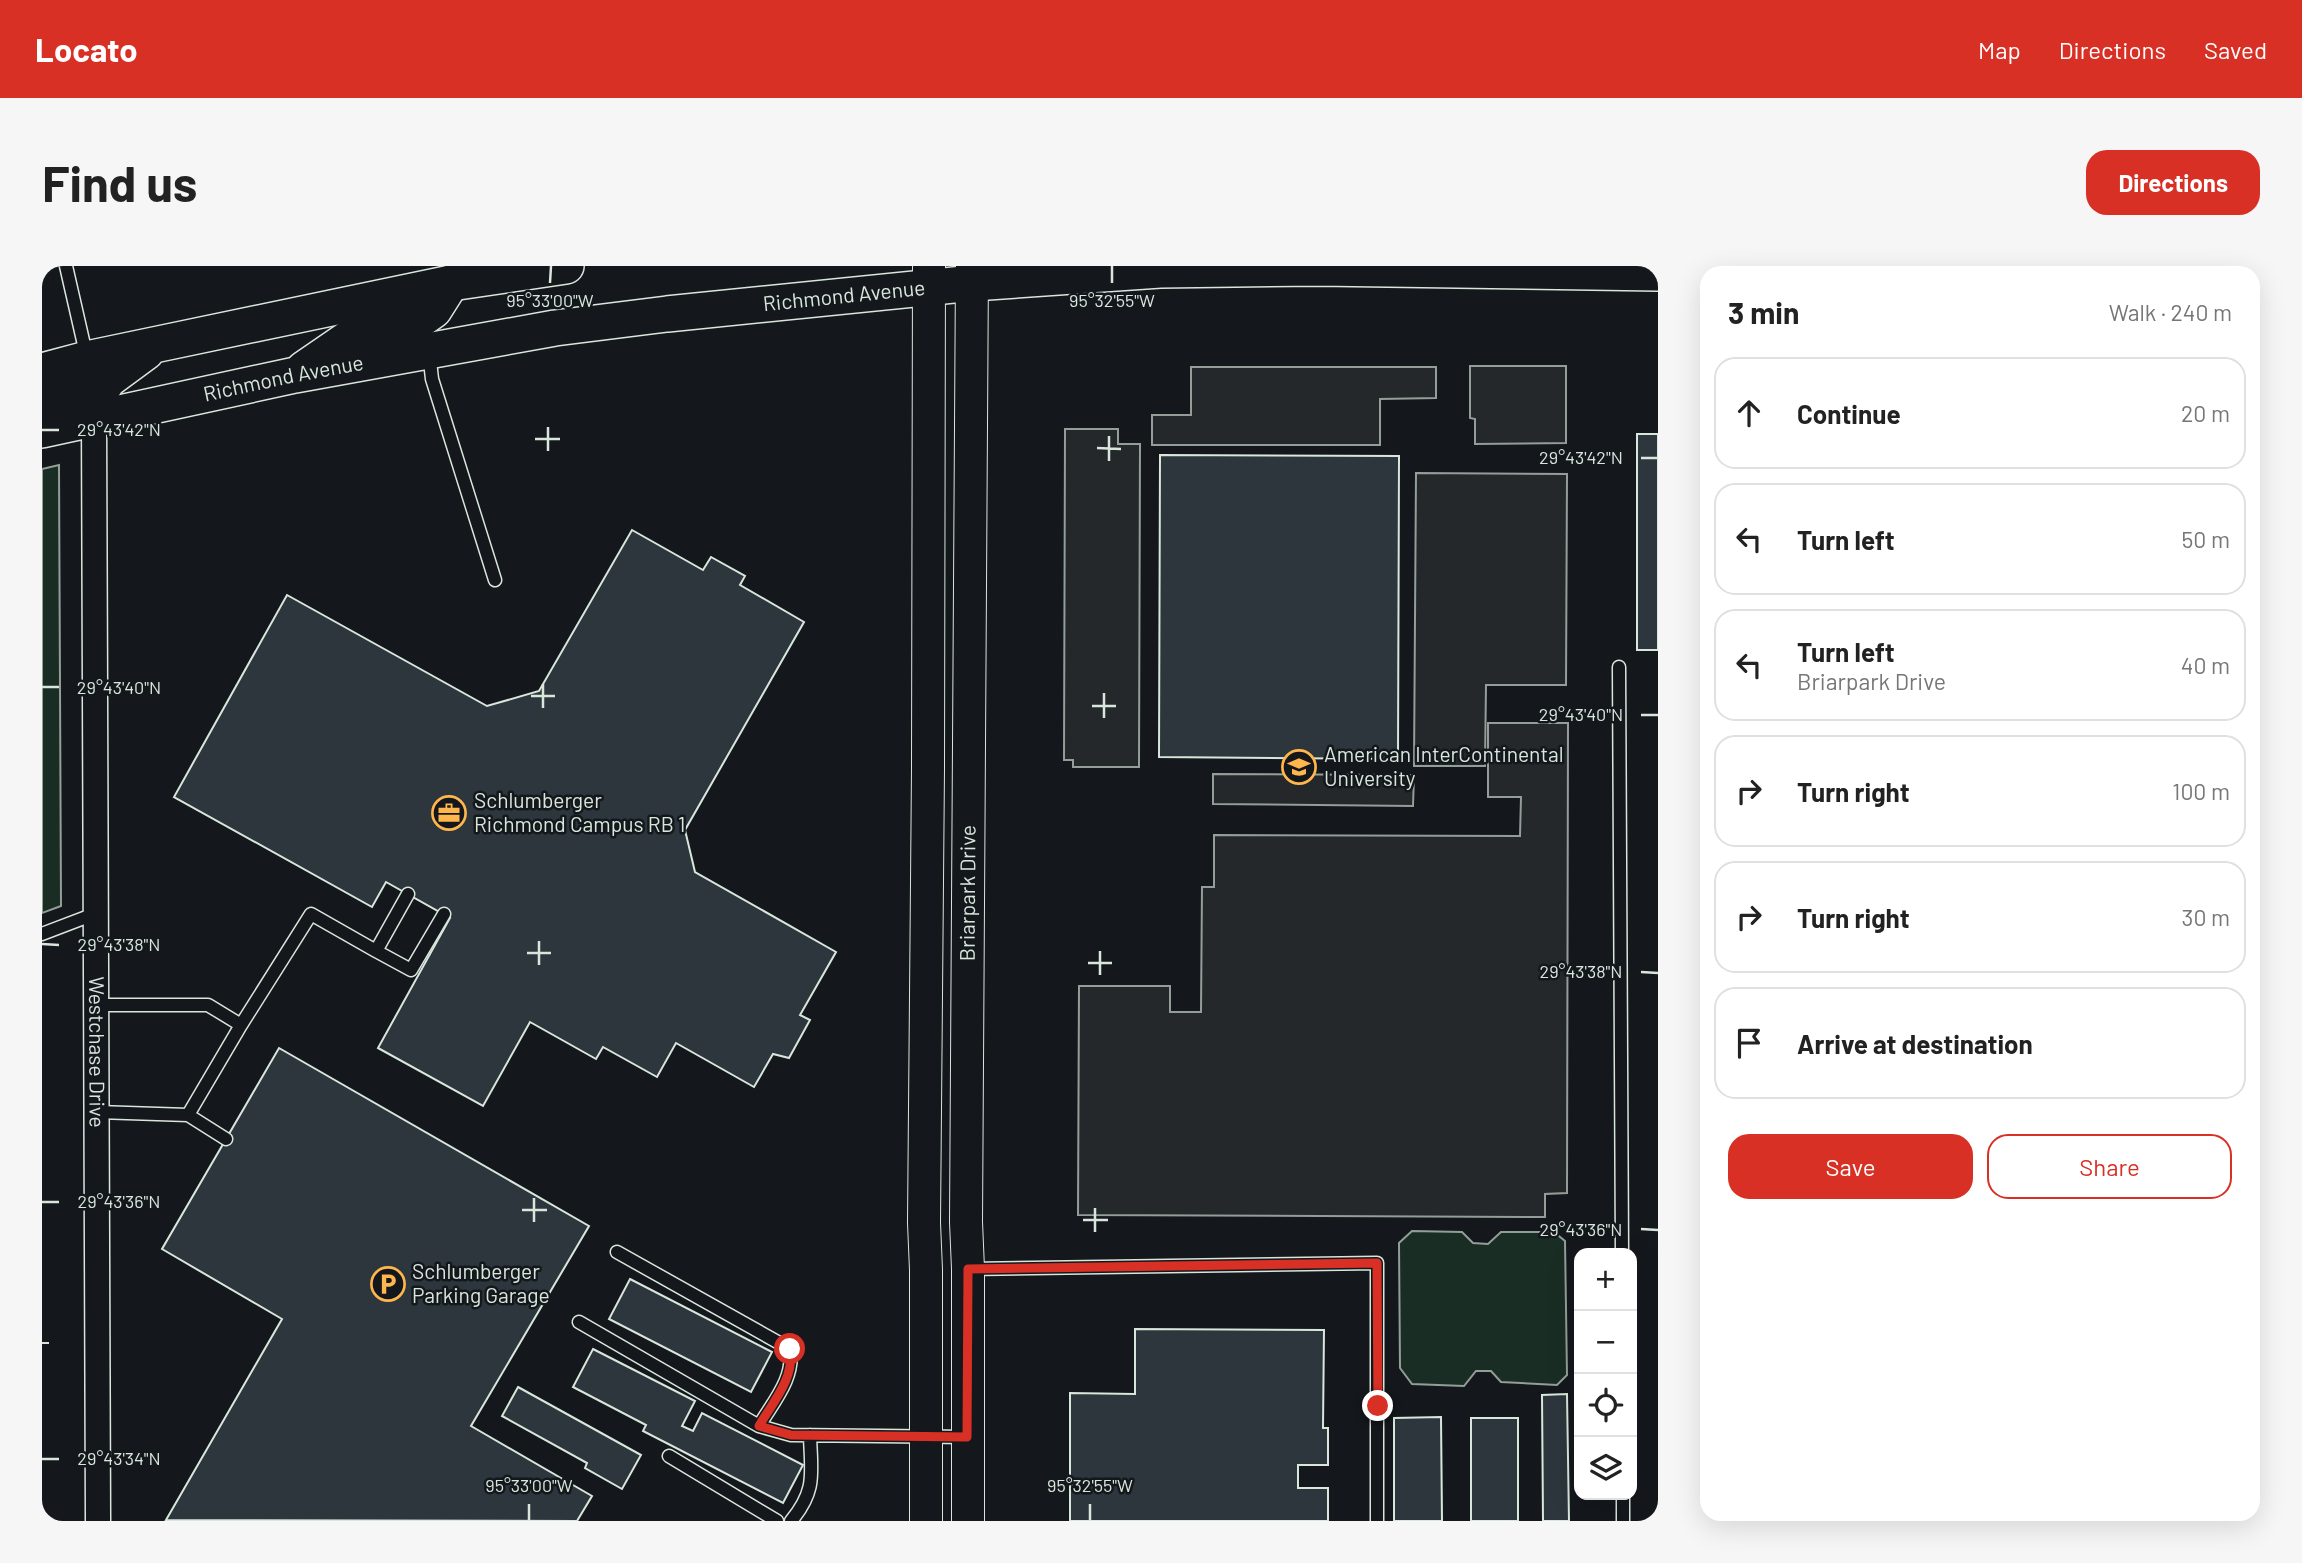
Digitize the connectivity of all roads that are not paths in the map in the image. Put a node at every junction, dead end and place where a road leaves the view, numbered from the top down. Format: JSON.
{"nodes":[{"id":1,"x":66,"y":266,"type":"edge"},
{"id":2,"x":566,"y":266,"type":"edge"},
{"id":3,"x":1454,"y":267,"type":"edge"},
{"id":4,"x":1658,"y":273,"type":"edge"},
{"id":5,"x":972,"y":275,"type":"edge"},
{"id":6,"x":929,"y":278,"type":"edge"},
{"id":7,"x":451,"y":283,"type":"junction"},
{"id":8,"x":157,"y":344,"type":"junction"},
{"id":9,"x":429,"y":351,"type":"junction"},
{"id":10,"x":87,"y":359,"type":"junction"},
{"id":11,"x":42,"y":371,"type":"edge"},
{"id":12,"x":296,"y":375,"type":"junction"},
{"id":13,"x":42,"y":404,"type":"edge"},
{"id":14,"x":94,"y":417,"type":"junction"},
{"id":15,"x":42,"y":430,"type":"edge"},
{"id":16,"x":495,"y":580,"type":"dead end"},
{"id":17,"x":1619,"y":667,"type":"dead end"},
{"id":18,"x":408,"y":894,"type":"dead end"},
{"id":19,"x":97,"y":913,"type":"junction"},
{"id":20,"x":444,"y":914,"type":"dead end"},
{"id":21,"x":42,"y":934,"type":"edge"},
{"id":22,"x":376,"y":951,"type":"junction"},
{"id":23,"x":97,"y":1005,"type":"junction"},
{"id":24,"x":241,"y":1025,"type":"junction"},
{"id":25,"x":97,"y":1112,"type":"junction"},
{"id":26,"x":188,"y":1115,"type":"junction"},
{"id":27,"x":226,"y":1139,"type":"dead end"},
{"id":28,"x":1622,"y":1248,"type":"edge"},
{"id":29,"x":617,"y":1252,"type":"dead end"},
{"id":30,"x":968,"y":1269,"type":"junction"},
{"id":31,"x":579,"y":1322,"type":"dead end"},
{"id":32,"x":759,"y":1426,"type":"junction"},
{"id":33,"x":810,"y":1435,"type":"junction"},
{"id":34,"x":925,"y":1437,"type":"junction"},
{"id":35,"x":967,"y":1437,"type":"junction"},
{"id":36,"x":669,"y":1456,"type":"dead end"},
{"id":37,"x":1623,"y":1500,"type":"edge"},
{"id":38,"x":98,"y":1521,"type":"edge"},
{"id":39,"x":777,"y":1521,"type":"edge"},
{"id":40,"x":791,"y":1521,"type":"edge"},
{"id":41,"x":926,"y":1521,"type":"edge"},
{"id":42,"x":968,"y":1521,"type":"edge"},
{"id":43,"x":1377,"y":1521,"type":"edge"},
{"id":44,"x":1623,"y":1521,"type":"edge"}],
"edges":[{"from":1,"to":10,"type":"lane"},
{"from":2,"to":7,"type":"main road"},
{"from":3,"to":4,"type":"main road","name":"Richmond Avenue"},
{"from":3,"to":5,"type":"main road","name":"Richmond Avenue"},
{"from":5,"to":6,"type":"main road","name":"Richmond Avenue"},
{"from":5,"to":30,"type":"street","name":"Briarpark Drive"},
{"from":6,"to":9,"type":"main road","name":"Richmond Avenue"},
{"from":6,"to":34,"type":"street","name":"Briarpark Drive"},
{"from":7,"to":8,"type":"main road"},
{"from":7,"to":12,"type":"main road"},
{"from":8,"to":10,"type":"main road"},
{"from":8,"to":14,"type":"main road"},
{"from":9,"to":12,"type":"main road","name":"Richmond Avenue"},
{"from":9,"to":16,"type":"lane"},
{"from":10,"to":11,"type":"main road"},
{"from":10,"to":13,"type":"main road"},
{"from":12,"to":14,"type":"main road","name":"Richmond Avenue"},
{"from":14,"to":15,"type":"main road","name":"Richmond Avenue"},
{"from":14,"to":19,"type":"street","name":"Westchase Drive"},
{"from":17,"to":28,"type":"lane"},
{"from":18,"to":22,"type":"lane"},
{"from":19,"to":21,"type":"lane"},
{"from":19,"to":23,"type":"street","name":"Westchase Drive"},
{"from":20,"to":22,"type":"lane"},
{"from":22,"to":24,"type":"lane"},
{"from":23,"to":24,"type":"lane"},
{"from":23,"to":25,"type":"street","name":"Westchase Drive"},
{"from":24,"to":26,"type":"lane"},
{"from":25,"to":26,"type":"lane"},
{"from":25,"to":38,"type":"street","name":"Westchase Drive"},
{"from":26,"to":27,"type":"lane"},
{"from":29,"to":32,"type":"lane"},
{"from":30,"to":35,"type":"street","name":"Briarpark Drive"},
{"from":30,"to":43,"type":"lane"},
{"from":31,"to":32,"type":"lane"},
{"from":32,"to":33,"type":"lane"},
{"from":33,"to":34,"type":"lane"},
{"from":33,"to":40,"type":"lane"},
{"from":34,"to":35,"type":"lane"},
{"from":34,"to":41,"type":"street","name":"Briarpark Drive"},
{"from":35,"to":42,"type":"street","name":"Briarpark Drive"},
{"from":36,"to":39,"type":"lane"},
{"from":37,"to":44,"type":"lane"}]}
